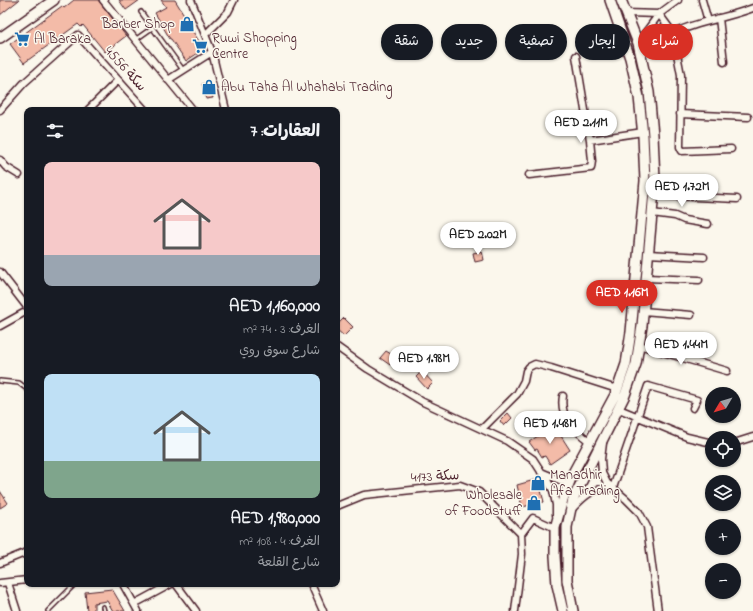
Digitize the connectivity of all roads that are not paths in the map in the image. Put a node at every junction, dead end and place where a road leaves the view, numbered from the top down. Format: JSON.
{"nodes":[{"id":1,"x":103,"y":0,"type":"edge"},
{"id":2,"x":191,"y":0,"type":"edge"},
{"id":3,"x":234,"y":0,"type":"edge"},
{"id":4,"x":610,"y":0,"type":"edge"},
{"id":5,"x":620,"y":0,"type":"edge"},
{"id":6,"x":678,"y":0,"type":"edge"},
{"id":7,"x":702,"y":0,"type":"edge"},
{"id":8,"x":50,"y":1,"type":"edge"},
{"id":9,"x":672,"y":3,"type":"edge"},
{"id":10,"x":753,"y":8,"type":"edge"},
{"id":11,"x":141,"y":12,"type":"dead end"},
{"id":12,"x":626,"y":13,"type":"junction"},
{"id":13,"x":659,"y":14,"type":"junction"},
{"id":14,"x":718,"y":18,"type":"junction"},
{"id":15,"x":708,"y":21,"type":"junction"},
{"id":16,"x":652,"y":24,"type":"edge"},
{"id":17,"x":666,"y":24,"type":"edge"},
{"id":18,"x":693,"y":25,"type":"edge"},
{"id":19,"x":152,"y":28,"type":"junction"},
{"id":20,"x":206,"y":35,"type":"junction"},
{"id":21,"x":0,"y":38,"type":"edge"},
{"id":22,"x":135,"y":40,"type":"junction"},
{"id":23,"x":638,"y":43,"type":"edge"},
{"id":24,"x":212,"y":52,"type":"junction"},
{"id":25,"x":577,"y":60,"type":"edge"},
{"id":26,"x":642,"y":60,"type":"edge"},
{"id":27,"x":678,"y":60,"type":"edge"},
{"id":28,"x":724,"y":62,"type":"dead end"},
{"id":29,"x":183,"y":70,"type":"junction"},
{"id":30,"x":118,"y":80,"type":"junction"},
{"id":31,"x":168,"y":80,"type":"junction"},
{"id":32,"x":91,"y":107,"type":"edge"},
{"id":33,"x":142,"y":107,"type":"edge"},
{"id":34,"x":190,"y":107,"type":"edge"},
{"id":35,"x":225,"y":107,"type":"edge"},
{"id":36,"x":0,"y":110,"type":"edge"},
{"id":37,"x":680,"y":114,"type":"junction"},
{"id":38,"x":748,"y":117,"type":"dead end"},
{"id":39,"x":643,"y":132,"type":"junction"},
{"id":40,"x":590,"y":140,"type":"junction"},
{"id":41,"x":731,"y":149,"type":"dead end"},
{"id":42,"x":0,"y":160,"type":"edge"},
{"id":43,"x":529,"y":175,"type":"dead end"},
{"id":44,"x":19,"y":176,"type":"dead end"},
{"id":45,"x":654,"y":195,"type":"junction"},
{"id":46,"x":737,"y":199,"type":"dead end"},
{"id":47,"x":652,"y":213,"type":"junction"},
{"id":48,"x":708,"y":224,"type":"dead end"},
{"id":49,"x":648,"y":254,"type":"junction"},
{"id":50,"x":704,"y":257,"type":"dead end"},
{"id":51,"x":0,"y":272,"type":"edge"},
{"id":52,"x":646,"y":278,"type":"junction"},
{"id":53,"x":699,"y":280,"type":"dead end"},
{"id":54,"x":24,"y":303,"type":"edge"},
{"id":55,"x":643,"y":312,"type":"junction"},
{"id":56,"x":24,"y":313,"type":"edge"},
{"id":57,"x":691,"y":315,"type":"dead end"},
{"id":58,"x":0,"y":326,"type":"edge"},
{"id":59,"x":639,"y":345,"type":"junction"},
{"id":60,"x":340,"y":349,"type":"edge"},
{"id":61,"x":728,"y":371,"type":"dead end"},
{"id":62,"x":0,"y":381,"type":"edge"},
{"id":63,"x":24,"y":387,"type":"edge"},
{"id":64,"x":617,"y":389,"type":"junction"},
{"id":65,"x":563,"y":396,"type":"dead end"},
{"id":66,"x":694,"y":408,"type":"dead end"},
{"id":67,"x":618,"y":409,"type":"junction"},
{"id":68,"x":637,"y":417,"type":"junction"},
{"id":69,"x":482,"y":429,"type":"junction"},
{"id":70,"x":604,"y":437,"type":"junction"},
{"id":71,"x":753,"y":437,"type":"edge"},
{"id":72,"x":705,"y":441,"type":"edge"},
{"id":73,"x":741,"y":441,"type":"edge"},
{"id":74,"x":590,"y":442,"type":"junction"},
{"id":75,"x":541,"y":472,"type":"junction"},
{"id":76,"x":569,"y":484,"type":"junction"},
{"id":77,"x":613,"y":488,"type":"junction"},
{"id":78,"x":340,"y":505,"type":"edge"},
{"id":79,"x":570,"y":510,"type":"junction"},
{"id":80,"x":555,"y":528,"type":"junction"},
{"id":81,"x":521,"y":534,"type":"junction"},
{"id":82,"x":24,"y":553,"type":"edge"},
{"id":83,"x":0,"y":563,"type":"edge"},
{"id":84,"x":24,"y":580,"type":"edge"},
{"id":85,"x":8,"y":582,"type":"junction"},
{"id":86,"x":0,"y":583,"type":"edge"},
{"id":87,"x":72,"y":587,"type":"edge"},
{"id":88,"x":125,"y":587,"type":"edge"},
{"id":89,"x":165,"y":587,"type":"edge"},
{"id":90,"x":178,"y":587,"type":"edge"},
{"id":91,"x":312,"y":587,"type":"edge"},
{"id":92,"x":134,"y":604,"type":"junction"},
{"id":93,"x":17,"y":611,"type":"edge"},
{"id":94,"x":48,"y":611,"type":"edge"},
{"id":95,"x":138,"y":611,"type":"edge"},
{"id":96,"x":196,"y":611,"type":"edge"},
{"id":97,"x":323,"y":611,"type":"edge"},
{"id":98,"x":515,"y":611,"type":"edge"},
{"id":99,"x":563,"y":611,"type":"edge"},
{"id":100,"x":573,"y":611,"type":"edge"},
{"id":101,"x":658,"y":611,"type":"edge"}],
"edges":[{"from":1,"to":22,"type":"street"},
{"from":2,"to":20,"type":"street"},
{"from":3,"to":20,"type":"street"},
{"from":4,"to":39,"type":"main road"},
{"from":5,"to":12,"type":"main road"},
{"from":6,"to":9,"type":"street"},
{"from":7,"to":15,"type":"street"},
{"from":8,"to":21,"type":"main road"},
{"from":9,"to":13,"type":"street"},
{"from":10,"to":14,"type":"street"},
{"from":11,"to":19,"type":"lane"},
{"from":12,"to":13,"type":"street"},
{"from":12,"to":23,"type":"main road"},
{"from":13,"to":16,"type":"street"},
{"from":13,"to":17,"type":"street"},
{"from":14,"to":15,"type":"street"},
{"from":14,"to":28,"type":"street"},
{"from":15,"to":18,"type":"street"},
{"from":19,"to":22,"type":"lane"},
{"from":19,"to":29,"type":"lane"},
{"from":20,"to":24,"type":"street"},
{"from":22,"to":31,"type":"street"},
{"from":24,"to":29,"type":"street"},
{"from":24,"to":35,"type":"street"},
{"from":25,"to":40,"type":"street"},
{"from":26,"to":45,"type":"main road"},
{"from":27,"to":37,"type":"street"},
{"from":29,"to":31,"type":"street"},
{"from":30,"to":32,"type":"street"},
{"from":30,"to":33,"type":"street","name":"سكة 4556"},
{"from":30,"to":36,"type":"street","name":"سكة 4556"},
{"from":31,"to":34,"type":"street"},
{"from":37,"to":38,"type":"street"},
{"from":37,"to":41,"type":"street"},
{"from":39,"to":40,"type":"street"},
{"from":39,"to":64,"type":"main road"},
{"from":40,"to":43,"type":"street"},
{"from":42,"to":44,"type":"street"},
{"from":45,"to":46,"type":"street"},
{"from":45,"to":47,"type":"main road"},
{"from":47,"to":48,"type":"street"},
{"from":47,"to":49,"type":"main road"},
{"from":49,"to":50,"type":"street"},
{"from":49,"to":52,"type":"main road"},
{"from":51,"to":54,"type":"street"},
{"from":52,"to":53,"type":"street"},
{"from":52,"to":55,"type":"main road"},
{"from":55,"to":57,"type":"street"},
{"from":55,"to":59,"type":"main road"},
{"from":56,"to":58,"type":"street"},
{"from":59,"to":61,"type":"street"},
{"from":59,"to":67,"type":"main road"},
{"from":60,"to":69,"type":"street"},
{"from":62,"to":63,"type":"lane"},
{"from":64,"to":69,"type":"street"},
{"from":64,"to":74,"type":"main road"},
{"from":65,"to":74,"type":"street"},
{"from":66,"to":68,"type":"street"},
{"from":67,"to":68,"type":"street"},
{"from":67,"to":70,"type":"main road"},
{"from":68,"to":72,"type":"street"},
{"from":68,"to":77,"type":"street"},
{"from":69,"to":75,"type":"street"},
{"from":70,"to":77,"type":"street"},
{"from":70,"to":79,"type":"main road"},
{"from":71,"to":73,"type":"street"},
{"from":74,"to":76,"type":"main road"},
{"from":75,"to":76,"type":"street"},
{"from":75,"to":80,"type":"street"},
{"from":76,"to":80,"type":"main road"},
{"from":77,"to":79,"type":"street"},
{"from":77,"to":101,"type":"street"},
{"from":78,"to":81,"type":"street","name":"سكة 4173"},
{"from":79,"to":100,"type":"main road"},
{"from":80,"to":81,"type":"street"},
{"from":80,"to":99,"type":"main road"},
{"from":81,"to":98,"type":"street"},
{"from":82,"to":83,"type":"street"},
{"from":84,"to":85,"type":"street"},
{"from":85,"to":86,"type":"street"},
{"from":85,"to":93,"type":"street"},
{"from":87,"to":94,"type":"lane"},
{"from":88,"to":92,"type":"street"},
{"from":89,"to":92,"type":"street"},
{"from":90,"to":96,"type":"street"},
{"from":91,"to":97,"type":"street"},
{"from":92,"to":95,"type":"street"}]}
